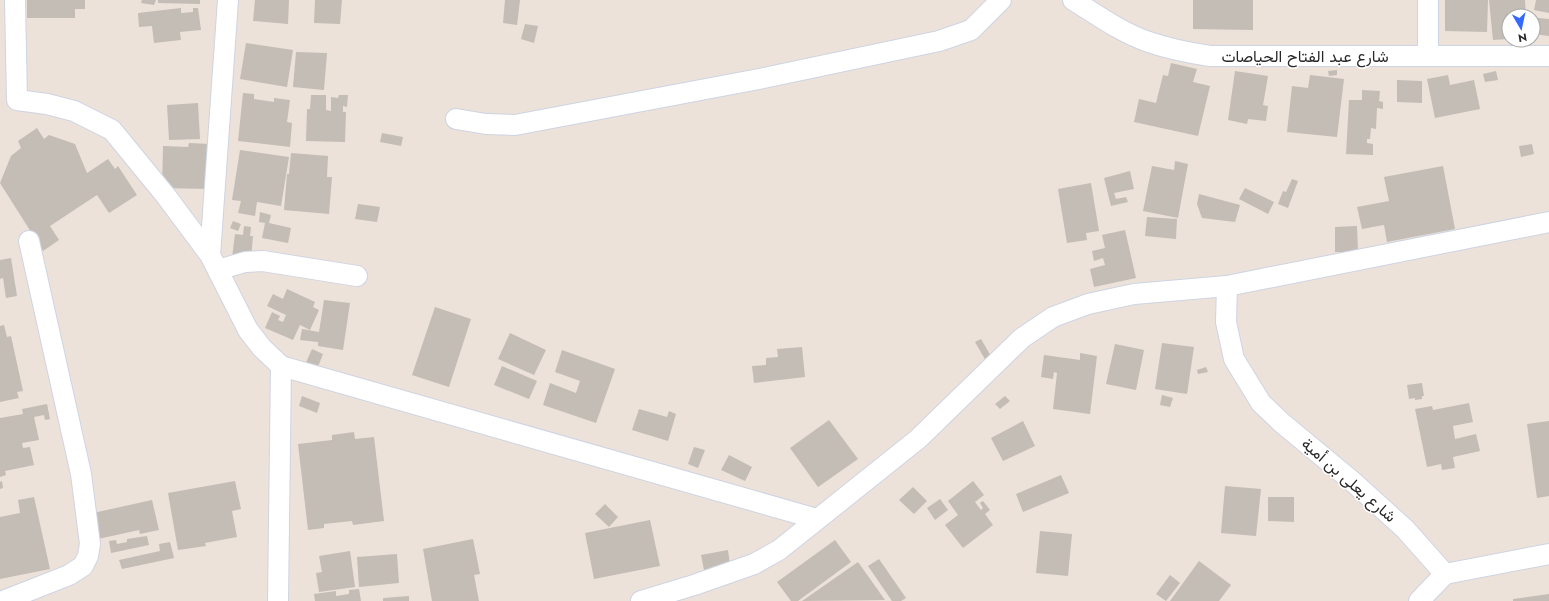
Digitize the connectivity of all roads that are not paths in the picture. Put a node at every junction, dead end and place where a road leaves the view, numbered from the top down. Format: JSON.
{"nodes":[{"id":1,"x":15,"y":0,"type":"edge"},
{"id":2,"x":228,"y":0,"type":"edge"},
{"id":3,"x":1001,"y":0,"type":"edge"},
{"id":4,"x":1073,"y":0,"type":"edge"},
{"id":5,"x":1428,"y":0,"type":"edge"},
{"id":6,"x":1428,"y":56,"type":"junction"},
{"id":7,"x":1549,"y":56,"type":"edge"},
{"id":8,"x":9,"y":100,"type":"edge"},
{"id":9,"x":456,"y":119,"type":"dead end"},
{"id":10,"x":1549,"y":222,"type":"edge"},
{"id":11,"x":29,"y":241,"type":"dead end"},
{"id":12,"x":214,"y":263,"type":"junction"},
{"id":13,"x":357,"y":276,"type":"dead end"},
{"id":14,"x":1227,"y":286,"type":"junction"},
{"id":15,"x":281,"y":366,"type":"junction"},
{"id":16,"x":817,"y":519,"type":"junction"},
{"id":17,"x":1549,"y":554,"type":"edge"},
{"id":18,"x":1445,"y":574,"type":"junction"},
{"id":19,"x":3,"y":601,"type":"edge"},
{"id":20,"x":278,"y":601,"type":"edge"},
{"id":21,"x":641,"y":601,"type":"edge"},
{"id":22,"x":1419,"y":601,"type":"edge"}],
"edges":[{"from":1,"to":8,"type":"street"},
{"from":2,"to":12,"type":"street"},
{"from":3,"to":9,"type":"street"},
{"from":4,"to":6,"type":"street","name":"شارع عبد الفتاح الحياصات"},
{"from":5,"to":6,"type":"street"},
{"from":6,"to":7,"type":"street","name":"شارع عبد الفتاح الحياصات"},
{"from":8,"to":12,"type":"street"},
{"from":10,"to":14,"type":"street"},
{"from":11,"to":19,"type":"street"},
{"from":12,"to":13,"type":"street"},
{"from":12,"to":15,"type":"street"},
{"from":14,"to":16,"type":"street"},
{"from":14,"to":18,"type":"street","name":"شارع يعلى بن أمية"},
{"from":15,"to":16,"type":"street"},
{"from":15,"to":20,"type":"street"},
{"from":16,"to":21,"type":"street"},
{"from":17,"to":18,"type":"street"},
{"from":18,"to":22,"type":"street"}]}
